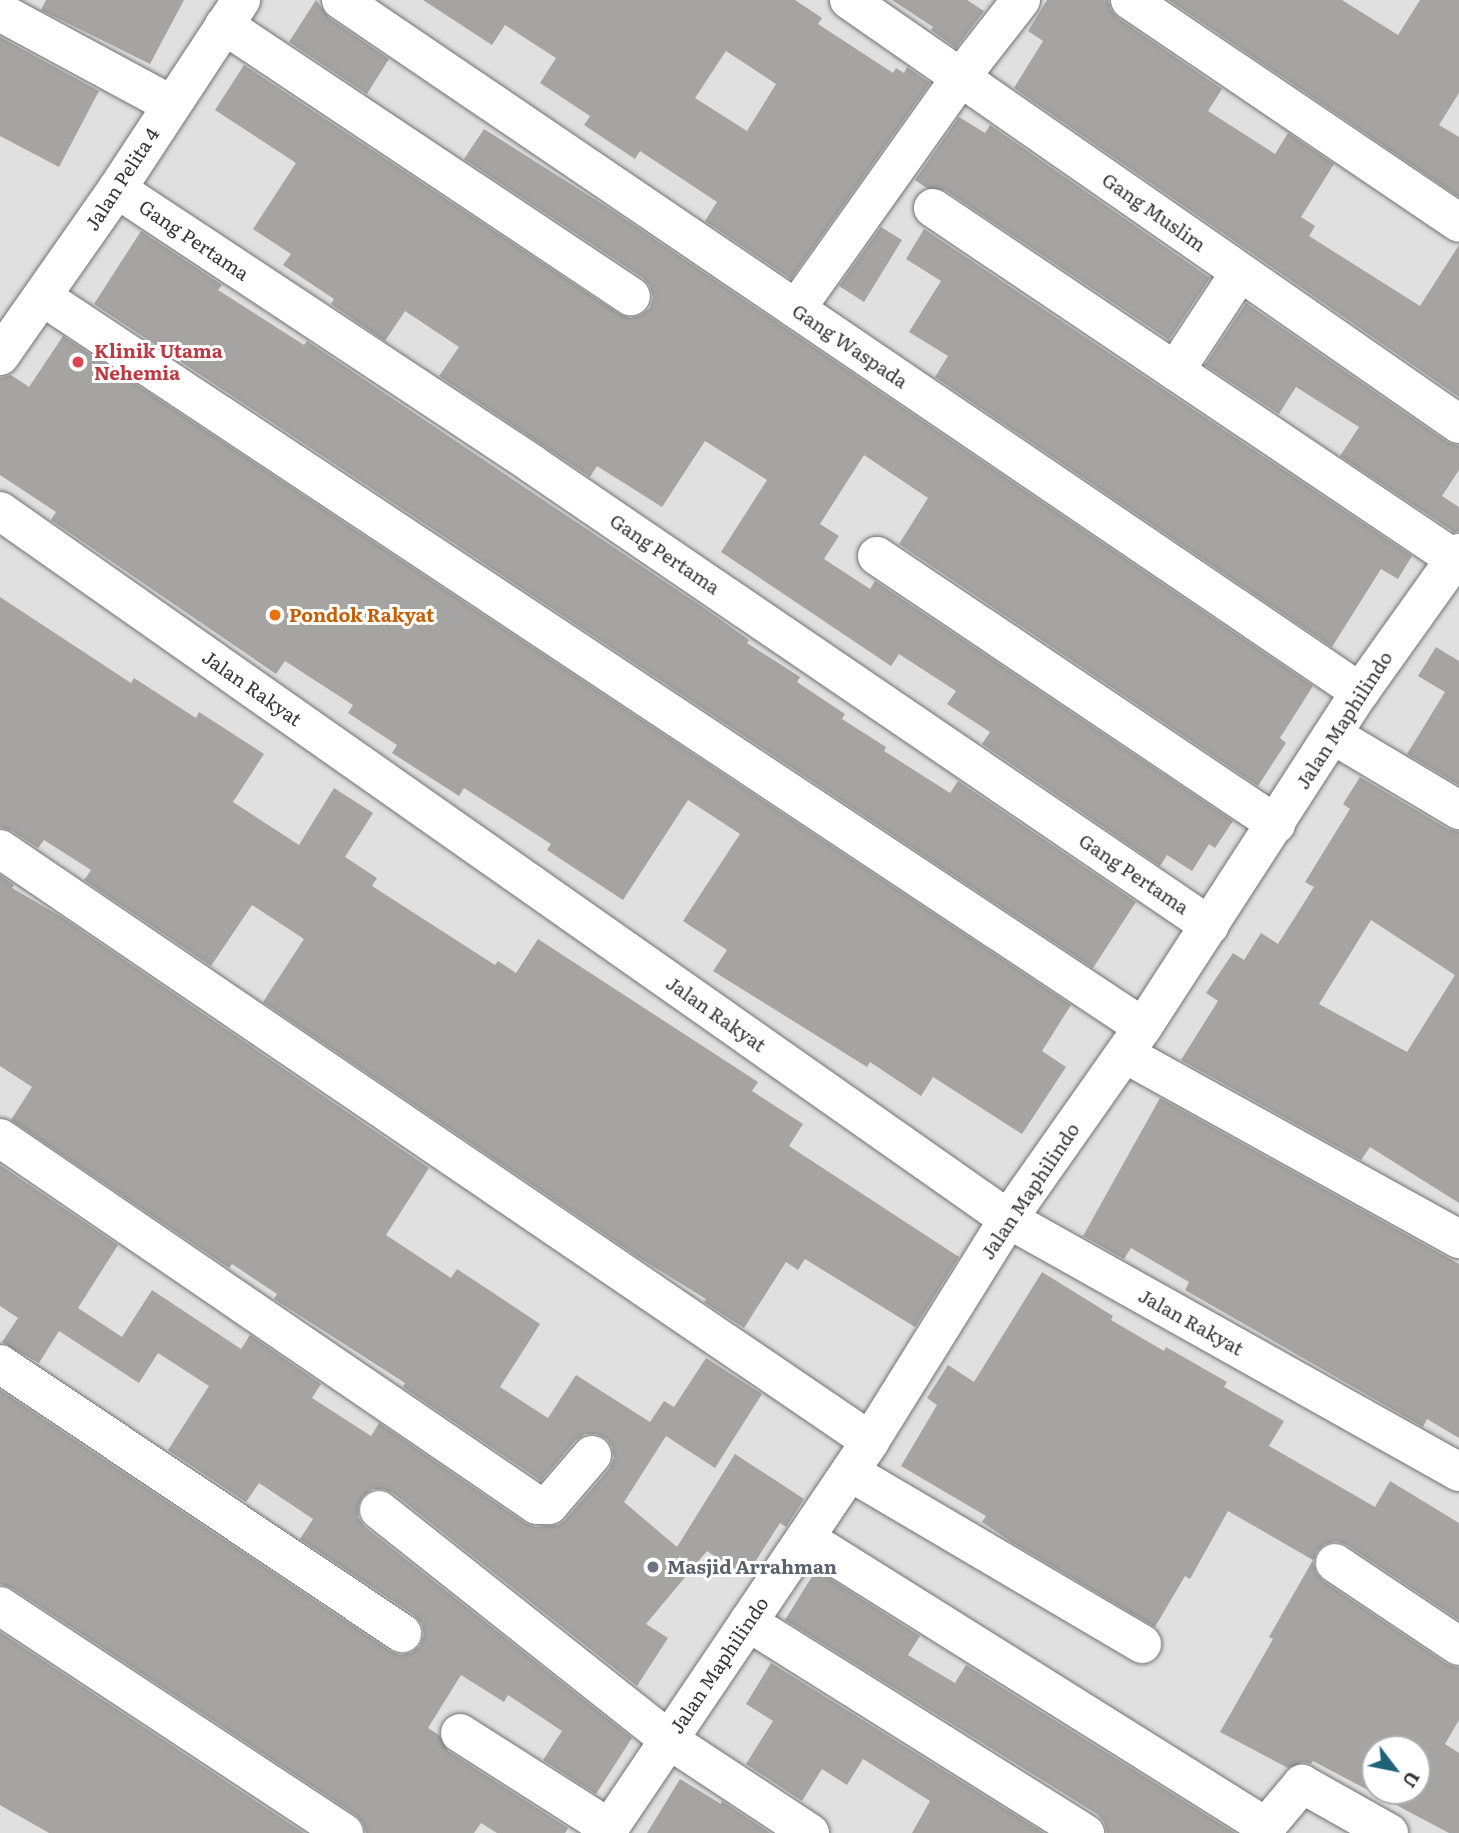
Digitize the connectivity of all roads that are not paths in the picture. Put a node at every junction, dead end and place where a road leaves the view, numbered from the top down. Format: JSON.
{"nodes":[{"id":1,"x":341,"y":0,"type":"edge"},
{"id":2,"x":849,"y":0,"type":"edge"},
{"id":3,"x":1021,"y":0,"type":"edge"},
{"id":4,"x":1130,"y":0,"type":"edge"},
{"id":5,"x":0,"y":12,"type":"edge"},
{"id":6,"x":233,"y":12,"type":"edge"},
{"id":7,"x":960,"y":78,"type":"junction"},
{"id":8,"x":170,"y":104,"type":"junction"},
{"id":9,"x":117,"y":188,"type":"junction"},
{"id":10,"x":933,"y":208,"type":"dead end"},
{"id":11,"x":1459,"y":223,"type":"edge"},
{"id":12,"x":1240,"y":272,"type":"junction"},
{"id":13,"x":631,"y":296,"type":"dead end"},
{"id":14,"x":43,"y":297,"type":"junction"},
{"id":15,"x":796,"y":309,"type":"junction"},
{"id":16,"x":0,"y":356,"type":"edge"},
{"id":17,"x":1175,"y":371,"type":"junction"},
{"id":18,"x":1459,"y":424,"type":"edge"},
{"id":19,"x":0,"y":511,"type":"edge"},
{"id":20,"x":877,"y":556,"type":"dead end"},
{"id":21,"x":1453,"y":572,"type":"edge"},
{"id":22,"x":1360,"y":692,"type":"junction"},
{"id":23,"x":1333,"y":735,"type":"junction"},
{"id":24,"x":1459,"y":810,"type":"edge"},
{"id":25,"x":1276,"y":824,"type":"junction"},
{"id":26,"x":0,"y":849,"type":"edge"},
{"id":27,"x":1210,"y":926,"type":"junction"},
{"id":28,"x":1134,"y":1040,"type":"junction"},
{"id":29,"x":0,"y":1138,"type":"edge"},
{"id":30,"x":1009,"y":1219,"type":"junction"},
{"id":31,"x":1459,"y":1239,"type":"edge"},
{"id":32,"x":0,"y":1364,"type":"edge"},
{"id":33,"x":592,"y":1455,"type":"dead end"},
{"id":34,"x":860,"y":1457,"type":"junction"},
{"id":35,"x":1459,"y":1472,"type":"edge"},
{"id":36,"x":379,"y":1510,"type":"dead end"},
{"id":37,"x":805,"y":1538,"type":"junction"},
{"id":38,"x":1335,"y":1563,"type":"dead end"},
{"id":39,"x":0,"y":1606,"type":"edge"},
{"id":40,"x":748,"y":1622,"type":"junction"},
{"id":41,"x":402,"y":1633,"type":"dead end"},
{"id":42,"x":1142,"y":1644,"type":"dead end"},
{"id":43,"x":1459,"y":1646,"type":"edge"},
{"id":44,"x":460,"y":1732,"type":"dead end"},
{"id":45,"x":669,"y":1740,"type":"junction"},
{"id":46,"x":607,"y":1831,"type":"edge"},
{"id":47,"x":344,"y":1833,"type":"edge"},
{"id":48,"x":810,"y":1833,"type":"edge"},
{"id":49,"x":1085,"y":1833,"type":"edge"},
{"id":50,"x":1390,"y":1833,"type":"edge"}],
"edges":[{"from":1,"to":15,"type":"street","name":"Gang Waspada"},
{"from":2,"to":7,"type":"street","name":"Gang Muslim"},
{"from":3,"to":7,"type":"street"},
{"from":4,"to":11,"type":"street"},
{"from":5,"to":8,"type":"street"},
{"from":6,"to":8,"type":"street","name":"Jalan Pelita 4"},
{"from":6,"to":13,"type":"street"},
{"from":7,"to":12,"type":"street","name":"Gang Muslim"},
{"from":7,"to":15,"type":"street"},
{"from":8,"to":9,"type":"street","name":"Jalan Pelita 4"},
{"from":9,"to":14,"type":"street","name":"Jalan Pelita 4"},
{"from":9,"to":27,"type":"street","name":"Gang Pertama"},
{"from":10,"to":17,"type":"street"},
{"from":12,"to":17,"type":"street"},
{"from":12,"to":18,"type":"street","name":"Gang Muslim"},
{"from":14,"to":16,"type":"street","name":"Jalan Pelita 4"},
{"from":14,"to":28,"type":"street"},
{"from":15,"to":22,"type":"street","name":"Gang Waspada"},
{"from":17,"to":21,"type":"street"},
{"from":19,"to":30,"type":"street","name":"Jalan Rakyat"},
{"from":20,"to":25,"type":"street"},
{"from":21,"to":22,"type":"street","name":"Jalan Maphilindo"},
{"from":22,"to":23,"type":"street","name":"Jalan Maphilindo"},
{"from":23,"to":24,"type":"street"},
{"from":23,"to":25,"type":"street","name":"Jalan Maphilindo"},
{"from":25,"to":27,"type":"street","name":"Jalan Maphilindo"},
{"from":26,"to":34,"type":"street"},
{"from":27,"to":28,"type":"street","name":"Jalan Maphilindo"},
{"from":28,"to":30,"type":"street","name":"Jalan Maphilindo"},
{"from":28,"to":31,"type":"street"},
{"from":29,"to":33,"type":"street"},
{"from":30,"to":34,"type":"street","name":"Jalan Maphilindo"},
{"from":30,"to":35,"type":"street","name":"Jalan Rakyat"},
{"from":32,"to":41,"type":"street"},
{"from":34,"to":37,"type":"street","name":"Jalan Maphilindo"},
{"from":34,"to":42,"type":"street"},
{"from":36,"to":45,"type":"street"},
{"from":37,"to":40,"type":"street","name":"Jalan Maphilindo"},
{"from":37,"to":50,"type":"street"},
{"from":38,"to":43,"type":"street"},
{"from":39,"to":47,"type":"street"},
{"from":40,"to":45,"type":"street","name":"Jalan Maphilindo"},
{"from":40,"to":49,"type":"street"},
{"from":44,"to":46,"type":"street"},
{"from":45,"to":46,"type":"street","name":"Jalan Maphilindo"},
{"from":45,"to":48,"type":"street"}]}
